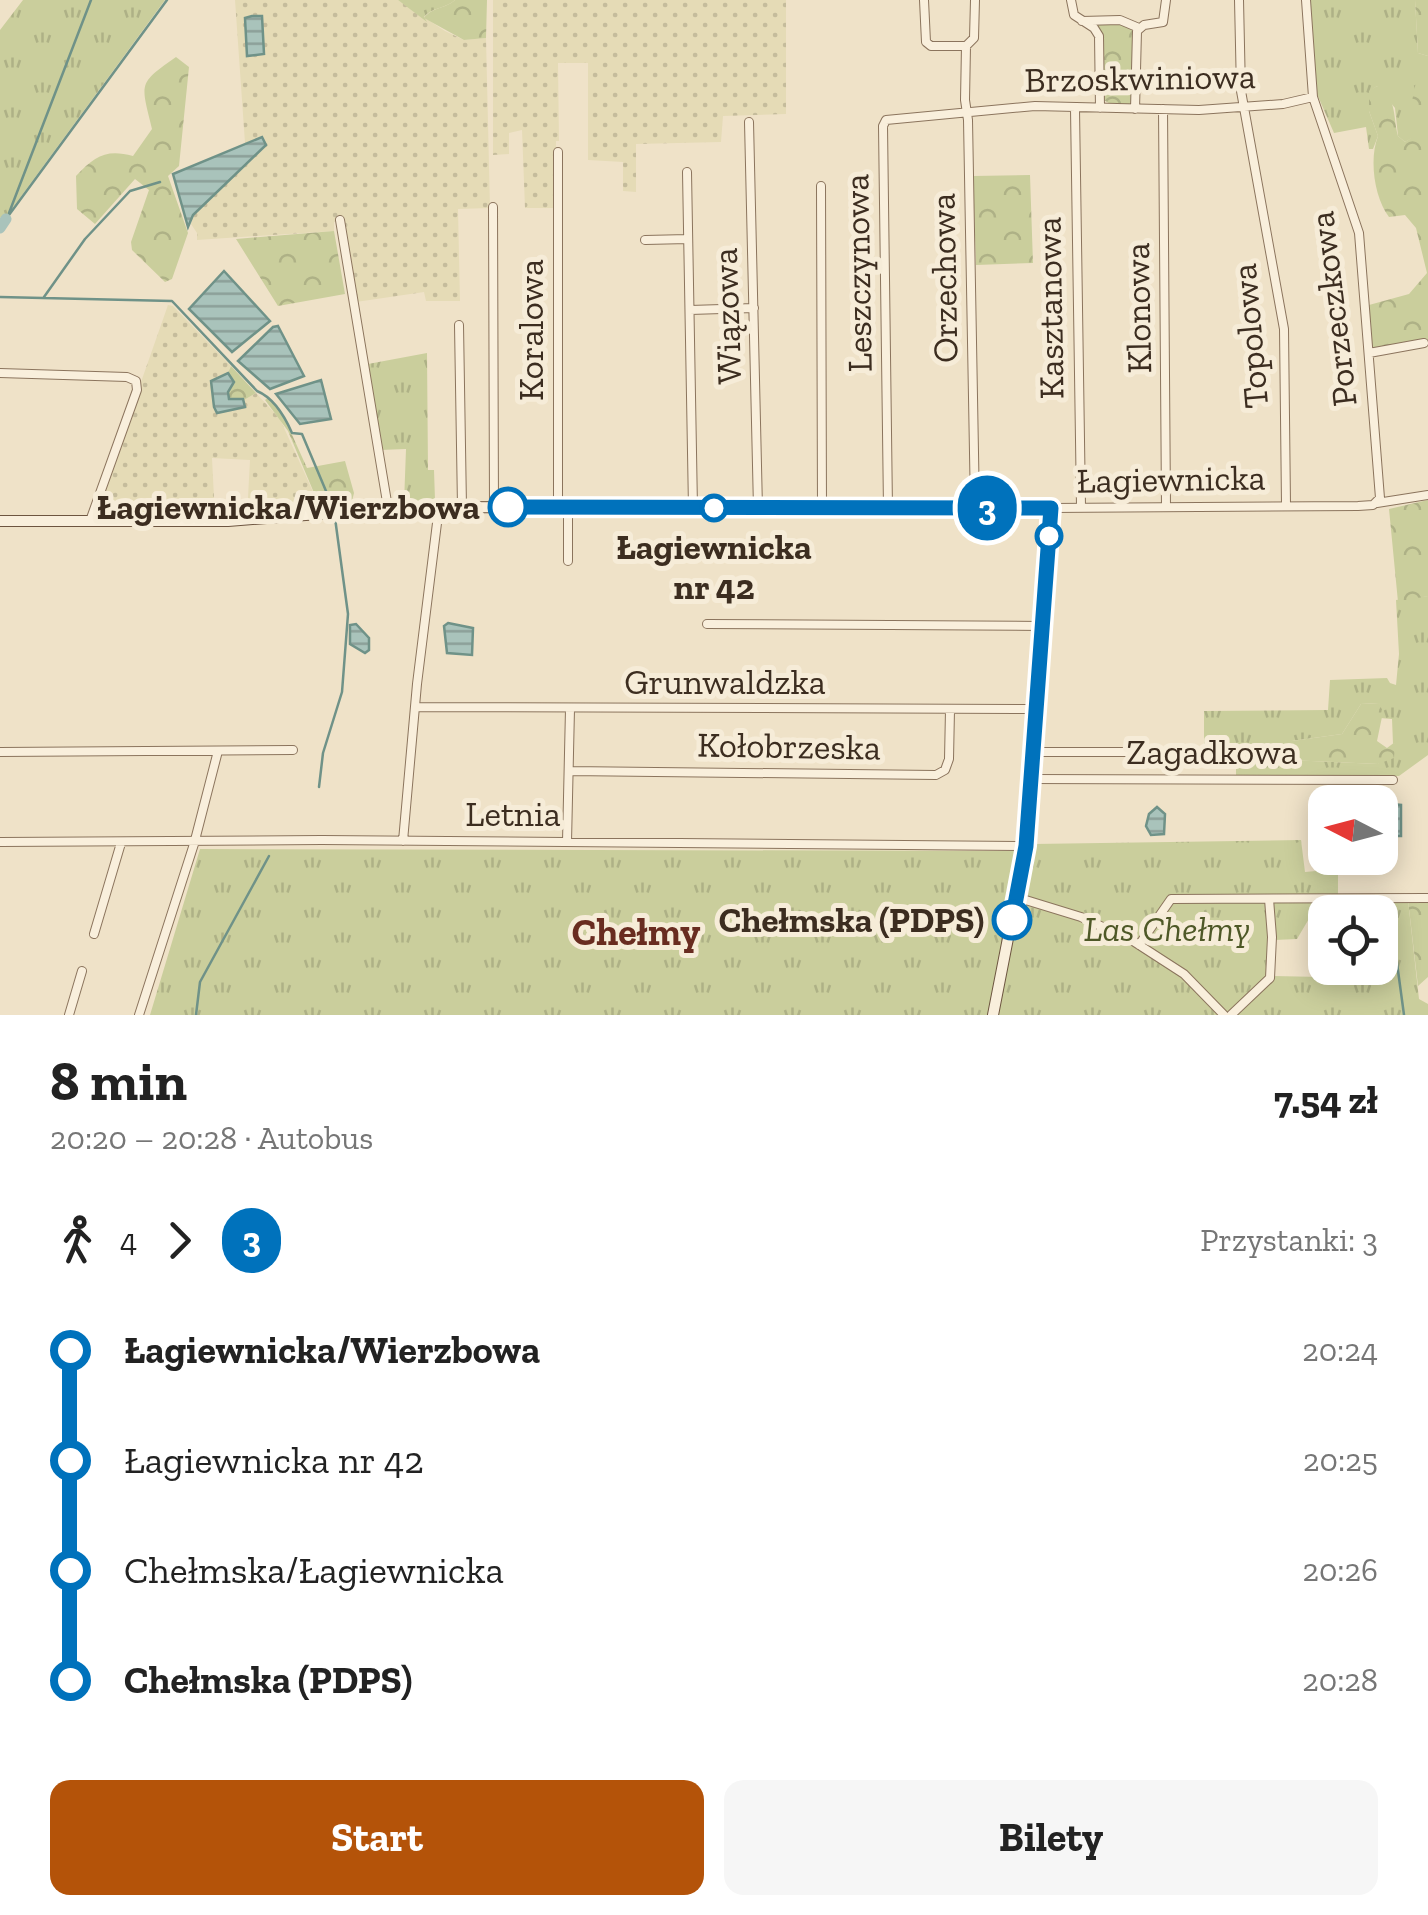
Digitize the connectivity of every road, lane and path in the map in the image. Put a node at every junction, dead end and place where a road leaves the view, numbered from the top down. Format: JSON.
{"nodes":[{"id":1,"x":924,"y":0,"type":"edge"},
{"id":2,"x":974,"y":0,"type":"edge"},
{"id":3,"x":1071,"y":0,"type":"edge"},
{"id":4,"x":1166,"y":0,"type":"edge"},
{"id":5,"x":1239,"y":0,"type":"edge"},
{"id":6,"x":1306,"y":0,"type":"edge"},
{"id":7,"x":1082,"y":21,"type":"junction"},
{"id":8,"x":1139,"y":28,"type":"junction"},
{"id":9,"x":966,"y":46,"type":"junction"},
{"id":10,"x":1313,"y":97,"type":"junction"},
{"id":11,"x":1244,"y":105,"type":"junction"},
{"id":12,"x":1100,"y":108,"type":"junction"},
{"id":13,"x":1075,"y":109,"type":"junction"},
{"id":14,"x":1135,"y":109,"type":"junction"},
{"id":15,"x":1163,"y":109,"type":"junction"},
{"id":16,"x":968,"y":114,"type":"junction"},
{"id":17,"x":750,"y":122,"type":"dead end"},
{"id":18,"x":558,"y":152,"type":"dead end"},
{"id":19,"x":687,"y":172,"type":"dead end"},
{"id":20,"x":821,"y":186,"type":"dead end"},
{"id":21,"x":493,"y":207,"type":"dead end"},
{"id":22,"x":340,"y":220,"type":"dead end"},
{"id":23,"x":688,"y":239,"type":"junction"},
{"id":24,"x":645,"y":240,"type":"dead end"},
{"id":25,"x":754,"y":308,"type":"junction"},
{"id":26,"x":690,"y":310,"type":"junction"},
{"id":27,"x":459,"y":325,"type":"dead end"},
{"id":28,"x":1424,"y":343,"type":"dead end"},
{"id":29,"x":1368,"y":353,"type":"junction"},
{"id":30,"x":0,"y":373,"type":"edge"},
{"id":31,"x":1428,"y":494,"type":"edge"},
{"id":32,"x":1379,"y":500,"type":"junction"},
{"id":33,"x":1286,"y":505,"type":"junction"},
{"id":34,"x":1080,"y":506,"type":"junction"},
{"id":35,"x":1166,"y":506,"type":"junction"},
{"id":36,"x":439,"y":507,"type":"junction"},
{"id":37,"x":462,"y":507,"type":"junction"},
{"id":38,"x":494,"y":507,"type":"junction"},
{"id":39,"x":388,"y":508,"type":"junction"},
{"id":40,"x":563,"y":508,"type":"junction"},
{"id":41,"x":693,"y":508,"type":"junction"},
{"id":42,"x":758,"y":508,"type":"junction"},
{"id":43,"x":822,"y":508,"type":"junction"},
{"id":44,"x":888,"y":508,"type":"junction"},
{"id":45,"x":975,"y":508,"type":"junction"},
{"id":46,"x":1051,"y":508,"type":"junction"},
{"id":47,"x":0,"y":521,"type":"edge"},
{"id":48,"x":90,"y":521,"type":"junction"},
{"id":49,"x":568,"y":561,"type":"dead end"},
{"id":50,"x":706,"y":624,"type":"dead end"},
{"id":51,"x":1042,"y":626,"type":"junction"},
{"id":52,"x":415,"y":707,"type":"junction"},
{"id":53,"x":570,"y":709,"type":"junction"},
{"id":54,"x":1036,"y":709,"type":"junction"},
{"id":55,"x":950,"y":710,"type":"junction"},
{"id":56,"x":294,"y":750,"type":"dead end"},
{"id":57,"x":218,"y":751,"type":"junction"},
{"id":58,"x":0,"y":752,"type":"edge"},
{"id":59,"x":1033,"y":752,"type":"junction"},
{"id":60,"x":1202,"y":752,"type":"dead end"},
{"id":61,"x":569,"y":771,"type":"junction"},
{"id":62,"x":1031,"y":779,"type":"junction"},
{"id":63,"x":1393,"y":780,"type":"dead end"},
{"id":64,"x":403,"y":841,"type":"junction"},
{"id":65,"x":0,"y":842,"type":"edge"},
{"id":66,"x":568,"y":842,"type":"junction"},
{"id":67,"x":121,"y":843,"type":"junction"},
{"id":68,"x":194,"y":844,"type":"junction"},
{"id":69,"x":1026,"y":846,"type":"junction"},
{"id":70,"x":1016,"y":898,"type":"junction"},
{"id":71,"x":1398,"y":898,"type":"edge"},
{"id":72,"x":1428,"y":898,"type":"edge"},
{"id":73,"x":1268,"y":899,"type":"junction"},
{"id":74,"x":1308,"y":899,"type":"edge"},
{"id":75,"x":94,"y":934,"type":"dead end"},
{"id":76,"x":1139,"y":945,"type":"junction"},
{"id":77,"x":82,"y":971,"type":"dead end"},
{"id":78,"x":69,"y":1015,"type":"edge"},
{"id":79,"x":139,"y":1015,"type":"edge"},
{"id":80,"x":993,"y":1015,"type":"edge"},
{"id":81,"x":1227,"y":1015,"type":"edge"}],
"edges":[{"from":1,"to":9,"type":"street"},
{"from":2,"to":9,"type":"street","name":"Orzechowa"},
{"from":3,"to":7,"type":"street"},
{"from":4,"to":8,"type":"street"},
{"from":5,"to":11,"type":"street","name":"Topolowa"},
{"from":6,"to":10,"type":"street","name":"Porzeczkowa"},
{"from":7,"to":8,"type":"street"},
{"from":7,"to":12,"type":"street"},
{"from":8,"to":14,"type":"street"},
{"from":9,"to":16,"type":"street","name":"Orzechowa"},
{"from":10,"to":11,"type":"street","name":"Brzoskwiniowa"},
{"from":10,"to":29,"type":"street","name":"Porzeczkowa"},
{"from":11,"to":15,"type":"street","name":"Brzoskwiniowa"},
{"from":11,"to":33,"type":"street","name":"Topolowa"},
{"from":12,"to":13,"type":"street","name":"Brzoskwiniowa"},
{"from":12,"to":14,"type":"street","name":"Brzoskwiniowa"},
{"from":13,"to":16,"type":"street","name":"Brzoskwiniowa"},
{"from":13,"to":34,"type":"street","name":"Kasztanowa"},
{"from":14,"to":15,"type":"street","name":"Brzoskwiniowa"},
{"from":15,"to":35,"type":"street","name":"Klonowa"},
{"from":16,"to":44,"type":"street","name":"Leszczynowa"},
{"from":16,"to":45,"type":"street","name":"Orzechowa"},
{"from":17,"to":25,"type":"street","name":"Wiązowa"},
{"from":18,"to":40,"type":"street","name":"Koralowa"},
{"from":19,"to":23,"type":"street"},
{"from":20,"to":43,"type":"street"},
{"from":21,"to":38,"type":"street"},
{"from":22,"to":39,"type":"street"},
{"from":23,"to":24,"type":"street"},
{"from":23,"to":26,"type":"street"},
{"from":25,"to":26,"type":"street"},
{"from":25,"to":42,"type":"street","name":"Wiązowa"},
{"from":26,"to":41,"type":"street"},
{"from":27,"to":37,"type":"street"},
{"from":28,"to":29,"type":"street"},
{"from":29,"to":32,"type":"street","name":"Porzeczkowa"},
{"from":30,"to":48,"type":"street"},
{"from":31,"to":32,"type":"street","name":"Łagiewnicka"},
{"from":32,"to":33,"type":"street","name":"Łagiewnicka"},
{"from":33,"to":35,"type":"street","name":"Łagiewnicka"},
{"from":34,"to":35,"type":"street","name":"Łagiewnicka"},
{"from":34,"to":46,"type":"street","name":"Łagiewnicka"},
{"from":36,"to":37,"type":"street","name":"Łagiewnicka"},
{"from":36,"to":39,"type":"street","name":"Łagiewnicka"},
{"from":36,"to":52,"type":"street"},
{"from":37,"to":38,"type":"street","name":"Łagiewnicka"},
{"from":38,"to":40,"type":"street","name":"Łagiewnicka"},
{"from":39,"to":48,"type":"street","name":"Łagiewnicka"},
{"from":40,"to":41,"type":"street","name":"Łagiewnicka"},
{"from":40,"to":49,"type":"street","name":"Koralowa"},
{"from":41,"to":42,"type":"street","name":"Łagiewnicka"},
{"from":42,"to":43,"type":"street","name":"Łagiewnicka"},
{"from":43,"to":44,"type":"street","name":"Łagiewnicka"},
{"from":44,"to":45,"type":"street","name":"Łagiewnicka"},
{"from":45,"to":46,"type":"street","name":"Łagiewnicka"},
{"from":46,"to":51,"type":"street"},
{"from":47,"to":48,"type":"street","name":"Łagiewnicka"},
{"from":50,"to":51,"type":"street"},
{"from":51,"to":54,"type":"street"},
{"from":52,"to":53,"type":"street","name":"Grunwaldzka"},
{"from":52,"to":64,"type":"street"},
{"from":53,"to":55,"type":"street","name":"Grunwaldzka"},
{"from":53,"to":61,"type":"street"},
{"from":54,"to":55,"type":"street","name":"Grunwaldzka"},
{"from":54,"to":59,"type":"street"},
{"from":55,"to":61,"type":"street","name":"Kołobrzeska"},
{"from":56,"to":57,"type":"street"},
{"from":57,"to":58,"type":"street"},
{"from":57,"to":68,"type":"street"},
{"from":59,"to":60,"type":"street"},
{"from":59,"to":62,"type":"street"},
{"from":61,"to":66,"type":"street"},
{"from":62,"to":63,"type":"street","name":"Zagadkowa"},
{"from":62,"to":69,"type":"street"},
{"from":64,"to":66,"type":"street","name":"Letnia"},
{"from":64,"to":68,"type":"street","name":"Letnia"},
{"from":65,"to":67,"type":"street","name":"Letnia"},
{"from":66,"to":69,"type":"street","name":"Letnia"},
{"from":67,"to":68,"type":"street","name":"Letnia"},
{"from":67,"to":75,"type":"street"},
{"from":68,"to":79,"type":"street"},
{"from":69,"to":70,"type":"street"},
{"from":70,"to":76,"type":"street"},
{"from":70,"to":80,"type":"street"},
{"from":71,"to":72,"type":"street"},
{"from":73,"to":74,"type":"street"},
{"from":73,"to":76,"type":"street"},
{"from":73,"to":81,"type":"street"},
{"from":76,"to":81,"type":"street"},
{"from":77,"to":78,"type":"street"}]}
